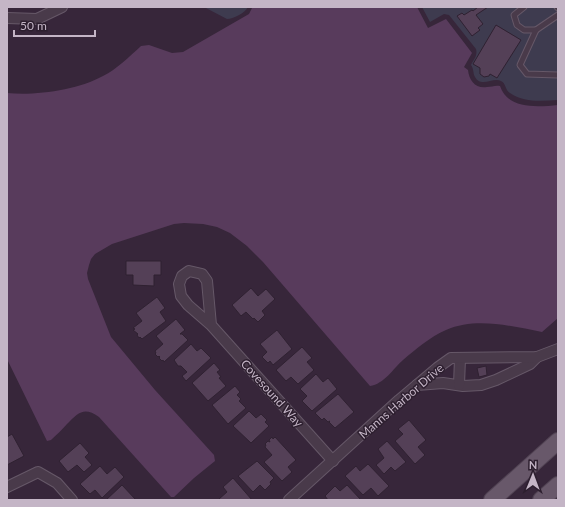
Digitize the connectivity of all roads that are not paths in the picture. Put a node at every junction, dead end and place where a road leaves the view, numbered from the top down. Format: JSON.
{"nodes":[{"id":1,"x":62,"y":7,"type":"edge"},
{"id":2,"x":524,"y":7,"type":"edge"},
{"id":3,"x":558,"y":14,"type":"edge"},
{"id":4,"x":7,"y":18,"type":"edge"},
{"id":5,"x":536,"y":30,"type":"junction"},
{"id":6,"x":558,"y":75,"type":"edge"},
{"id":7,"x":212,"y":325,"type":"junction"},
{"id":8,"x":558,"y":349,"type":"edge"},
{"id":9,"x":537,"y":357,"type":"junction"},
{"id":10,"x":460,"y":358,"type":"junction"},
{"id":11,"x":417,"y":385,"type":"junction"},
{"id":12,"x":459,"y":385,"type":"junction"},
{"id":13,"x":558,"y":441,"type":"edge"},
{"id":14,"x":333,"y":461,"type":"junction"},
{"id":15,"x":558,"y":485,"type":"edge"},
{"id":16,"x":7,"y":487,"type":"edge"},
{"id":17,"x":72,"y":500,"type":"edge"},
{"id":18,"x":289,"y":500,"type":"edge"},
{"id":19,"x":492,"y":500,"type":"edge"},
{"id":20,"x":541,"y":500,"type":"edge"}],
"edges":[{"from":1,"to":4,"type":"street"},
{"from":2,"to":5,"type":"lane"},
{"from":3,"to":5,"type":"lane"},
{"from":5,"to":6,"type":"lane"},
{"from":7,"to":7,"type":"street","name":"Covesound Way"},
{"from":7,"to":14,"type":"street","name":"Covesound Way"},
{"from":8,"to":9,"type":"street","name":"Manns Harbor Drive"},
{"from":9,"to":10,"type":"street","name":"Manns Harbor Drive"},
{"from":9,"to":12,"type":"street"},
{"from":10,"to":11,"type":"street","name":"Manns Harbor Drive"},
{"from":10,"to":12,"type":"street"},
{"from":11,"to":12,"type":"street"},
{"from":11,"to":14,"type":"street","name":"Manns Harbor Drive"},
{"from":13,"to":19,"type":"main road"},
{"from":14,"to":18,"type":"street","name":"Manns Harbor Drive"},
{"from":15,"to":20,"type":"main road"},
{"from":16,"to":17,"type":"street"}]}
